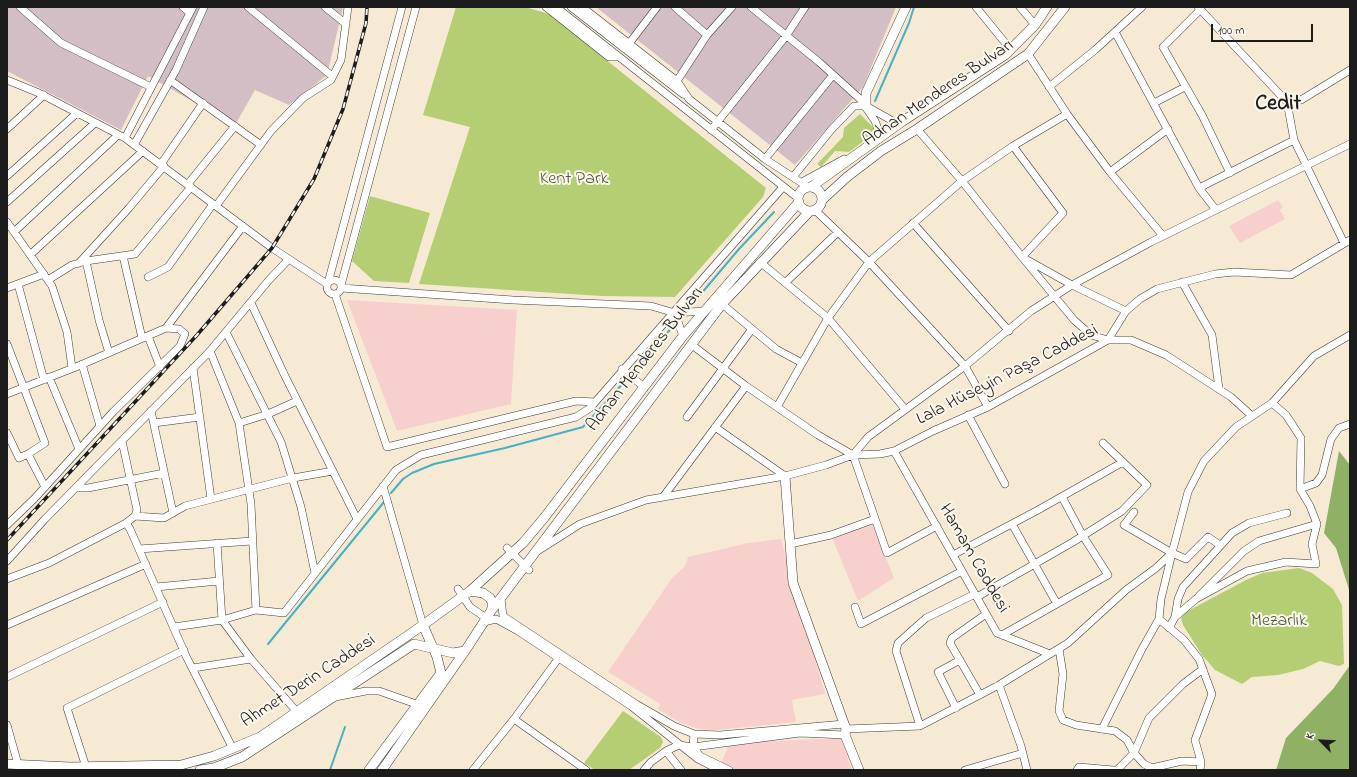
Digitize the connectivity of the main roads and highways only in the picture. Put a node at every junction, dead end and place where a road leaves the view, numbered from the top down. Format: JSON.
{"nodes":[{"id":1,"x":906,"y":7,"type":"edge"},
{"id":2,"x":1047,"y":7,"type":"edge"},
{"id":3,"x":1065,"y":7,"type":"edge"},
{"id":4,"x":866,"y":106,"type":"road end"},
{"id":5,"x":807,"y":185,"type":"junction"},
{"id":6,"x":798,"y":200,"type":"junction"},
{"id":7,"x":822,"y":200,"type":"junction"},
{"id":8,"x":812,"y":210,"type":"junction"},
{"id":9,"x":785,"y":476,"type":"road end"},
{"id":10,"x":523,"y":543,"type":"joint"},
{"id":11,"x":464,"y":592,"type":"junction"},
{"id":12,"x":489,"y":619,"type":"junction"},
{"id":13,"x":423,"y":625,"type":"junction"},
{"id":14,"x":433,"y":648,"type":"junction"},
{"id":15,"x":465,"y":651,"type":"junction"},
{"id":16,"x":7,"y":764,"type":"edge"},
{"id":17,"x":200,"y":770,"type":"edge"},
{"id":18,"x":369,"y":770,"type":"edge"},
{"id":19,"x":382,"y":770,"type":"edge"},
{"id":20,"x":859,"y":770,"type":"edge"}],
"edges":[{"from":1,"to":4,"type":"main road"},
{"from":2,"to":5,"type":"main road","name":"Adnan Menderes Bulvarı"},
{"from":3,"to":7,"type":"main road","name":"Adnan Menderes Bulvarı"},
{"from":5,"to":6,"type":"main road"},
{"from":5,"to":7,"type":"main road"},
{"from":6,"to":8,"type":"main road"},
{"from":6,"to":10,"type":"main road","name":"Adnan Menderes Bulvarı"},
{"from":7,"to":8,"type":"main road"},
{"from":8,"to":12,"type":"main road","name":"Adnan Menderes Bulvarı"},
{"from":9,"to":20,"type":"main road"},
{"from":10,"to":11,"type":"main road","name":"Ahmet Derin Caddesi"},
{"from":11,"to":12,"type":"main road"},
{"from":11,"to":13,"type":"main road","name":"Ahmet Derin Caddesi"},
{"from":12,"to":15,"type":"main road"},
{"from":13,"to":14,"type":"main road"},
{"from":13,"to":16,"type":"main road","name":"Ahmet Derin Caddesi"},
{"from":14,"to":15,"type":"main road","name":"Ahmet Derin Caddesi"},
{"from":14,"to":17,"type":"main road","name":"Ahmet Derin Caddesi"},
{"from":14,"to":18,"type":"main road"},
{"from":15,"to":19,"type":"main road"}]}
